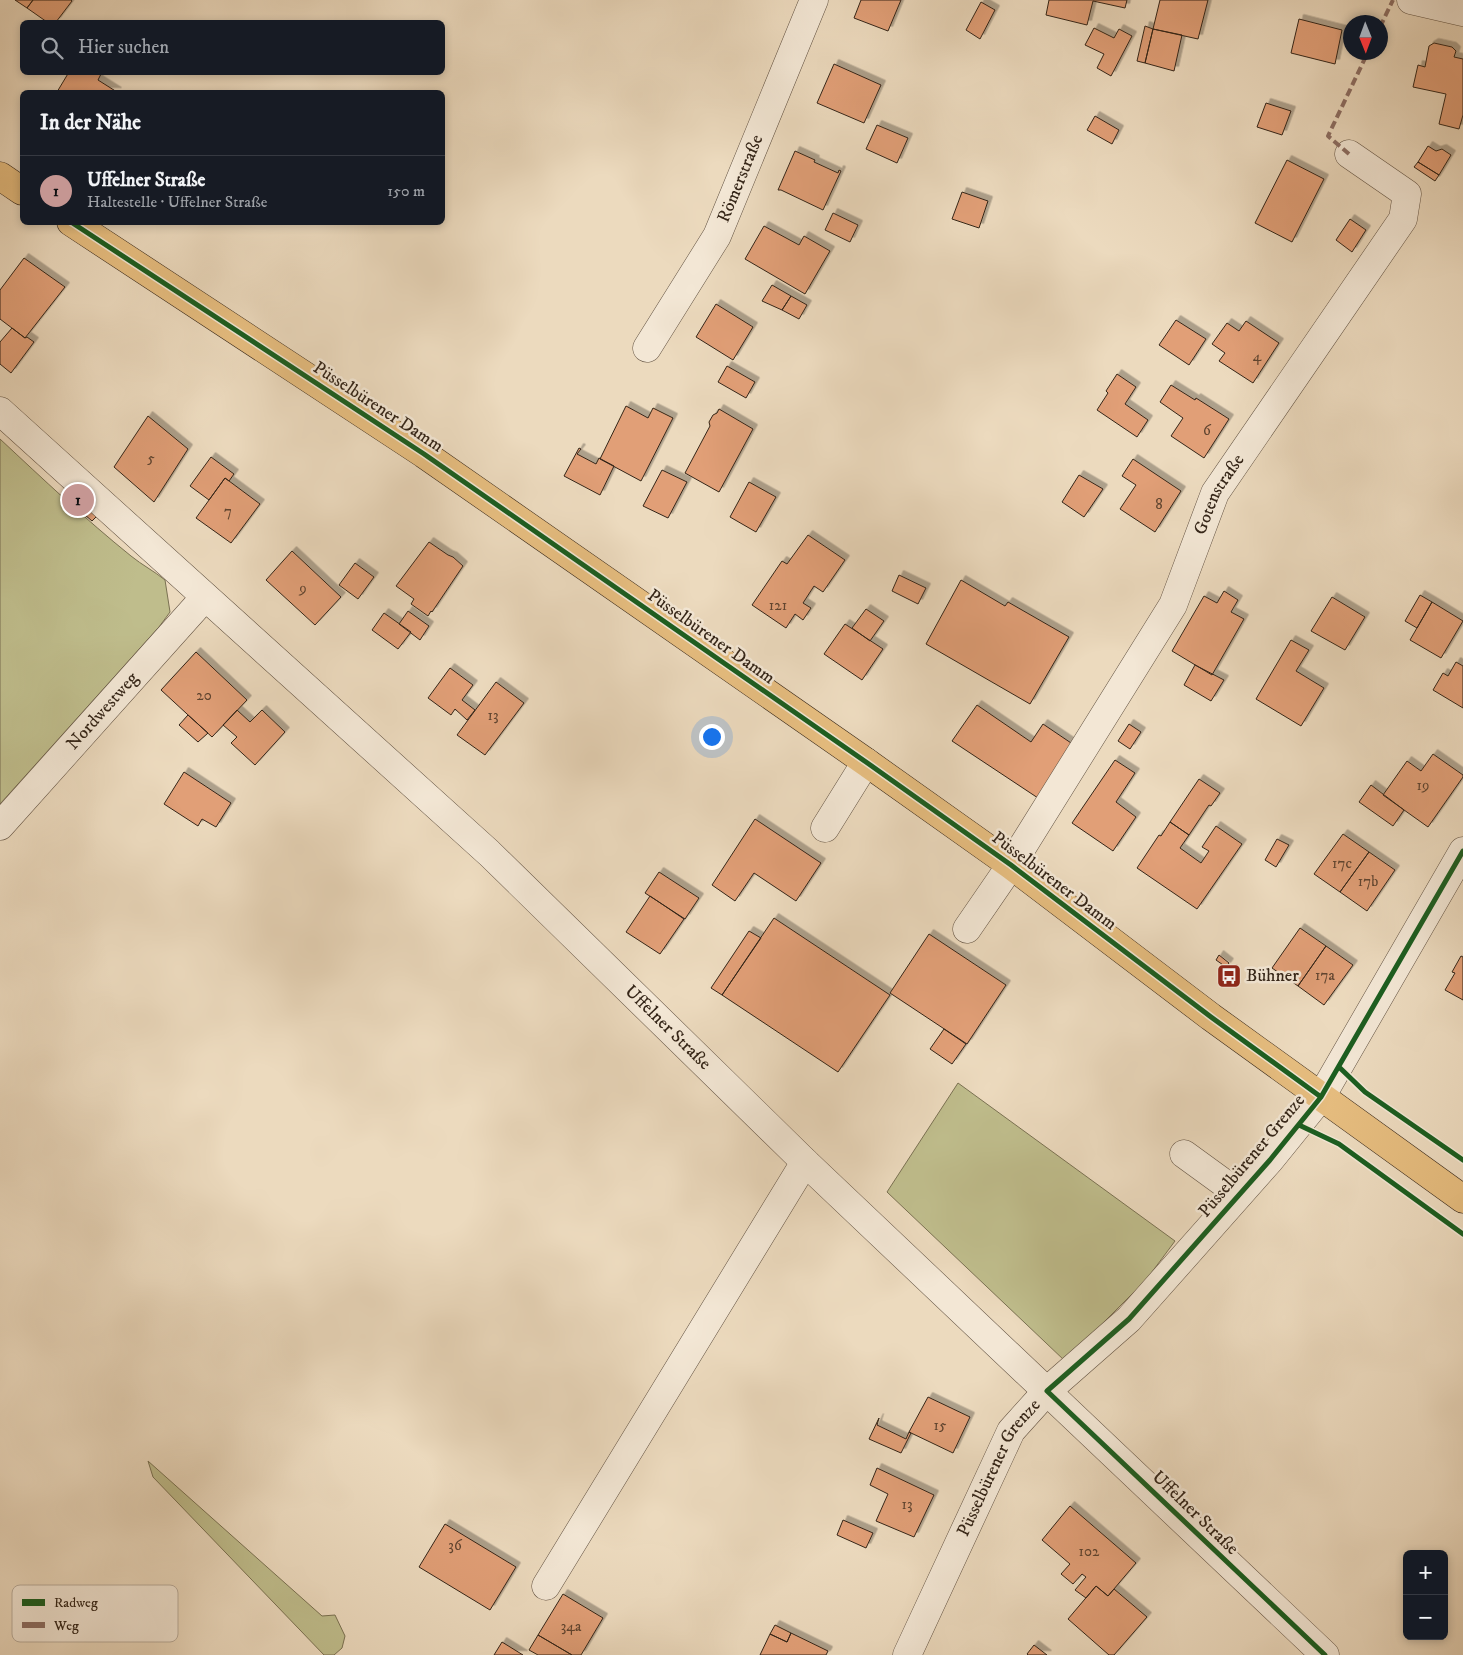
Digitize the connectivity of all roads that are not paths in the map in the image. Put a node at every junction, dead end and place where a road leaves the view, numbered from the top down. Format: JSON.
{"nodes":[{"id":1,"x":814,"y":0,"type":"edge"},
{"id":2,"x":1411,"y":0,"type":"edge"},
{"id":3,"x":1463,"y":12,"type":"edge"},
{"id":4,"x":1349,"y":154,"type":"dead end"},
{"id":5,"x":0,"y":176,"type":"edge"},
{"id":6,"x":20,"y":190,"type":"edge"},
{"id":7,"x":75,"y":225,"type":"edge"},
{"id":8,"x":647,"y":348,"type":"dead end"},
{"id":9,"x":0,"y":411,"type":"edge"},
{"id":10,"x":205,"y":597,"type":"junction"},
{"id":11,"x":866,"y":762,"type":"junction"},
{"id":12,"x":0,"y":826,"type":"edge"},
{"id":13,"x":824,"y":828,"type":"dead end"},
{"id":14,"x":1463,"y":851,"type":"edge"},
{"id":15,"x":1011,"y":865,"type":"junction"},
{"id":16,"x":967,"y":929,"type":"dead end"},
{"id":17,"x":1321,"y":1097,"type":"junction"},
{"id":18,"x":1184,"y":1154,"type":"dead end"},
{"id":19,"x":805,"y":1162,"type":"junction"},
{"id":20,"x":1239,"y":1194,"type":"junction"},
{"id":21,"x":1463,"y":1199,"type":"edge"},
{"id":22,"x":1047,"y":1391,"type":"junction"},
{"id":23,"x":546,"y":1586,"type":"dead end"},
{"id":24,"x":906,"y":1655,"type":"edge"},
{"id":25,"x":1325,"y":1655,"type":"edge"}],
"edges":[{"from":1,"to":8,"type":"street","name":"Römerstraße"},
{"from":2,"to":3,"type":"street"},
{"from":4,"to":15,"type":"street","name":"Gotenstraße"},
{"from":5,"to":6,"type":"main road"},
{"from":7,"to":11,"type":"main road","name":"Püsselbürener Damm"},
{"from":9,"to":10,"type":"street","name":"Uffelner Straße"},
{"from":10,"to":12,"type":"street","name":"Nordwestweg"},
{"from":10,"to":19,"type":"street","name":"Uffelner Straße"},
{"from":11,"to":13,"type":"street"},
{"from":11,"to":15,"type":"main road","name":"Püsselbürener Damm"},
{"from":14,"to":17,"type":"street","name":"Püsselbürener Grenze"},
{"from":15,"to":16,"type":"street"},
{"from":15,"to":17,"type":"main road","name":"Püsselbürener Damm"},
{"from":17,"to":20,"type":"street","name":"Püsselbürener Grenze"},
{"from":17,"to":21,"type":"main road","name":"Püsselbürener Damm"},
{"from":18,"to":20,"type":"street"},
{"from":19,"to":22,"type":"street","name":"Uffelner Straße"},
{"from":19,"to":23,"type":"street"},
{"from":20,"to":22,"type":"street","name":"Püsselbürener Grenze"},
{"from":22,"to":24,"type":"street","name":"Püsselbürener Grenze"},
{"from":22,"to":25,"type":"street","name":"Uffelner Straße"}]}
